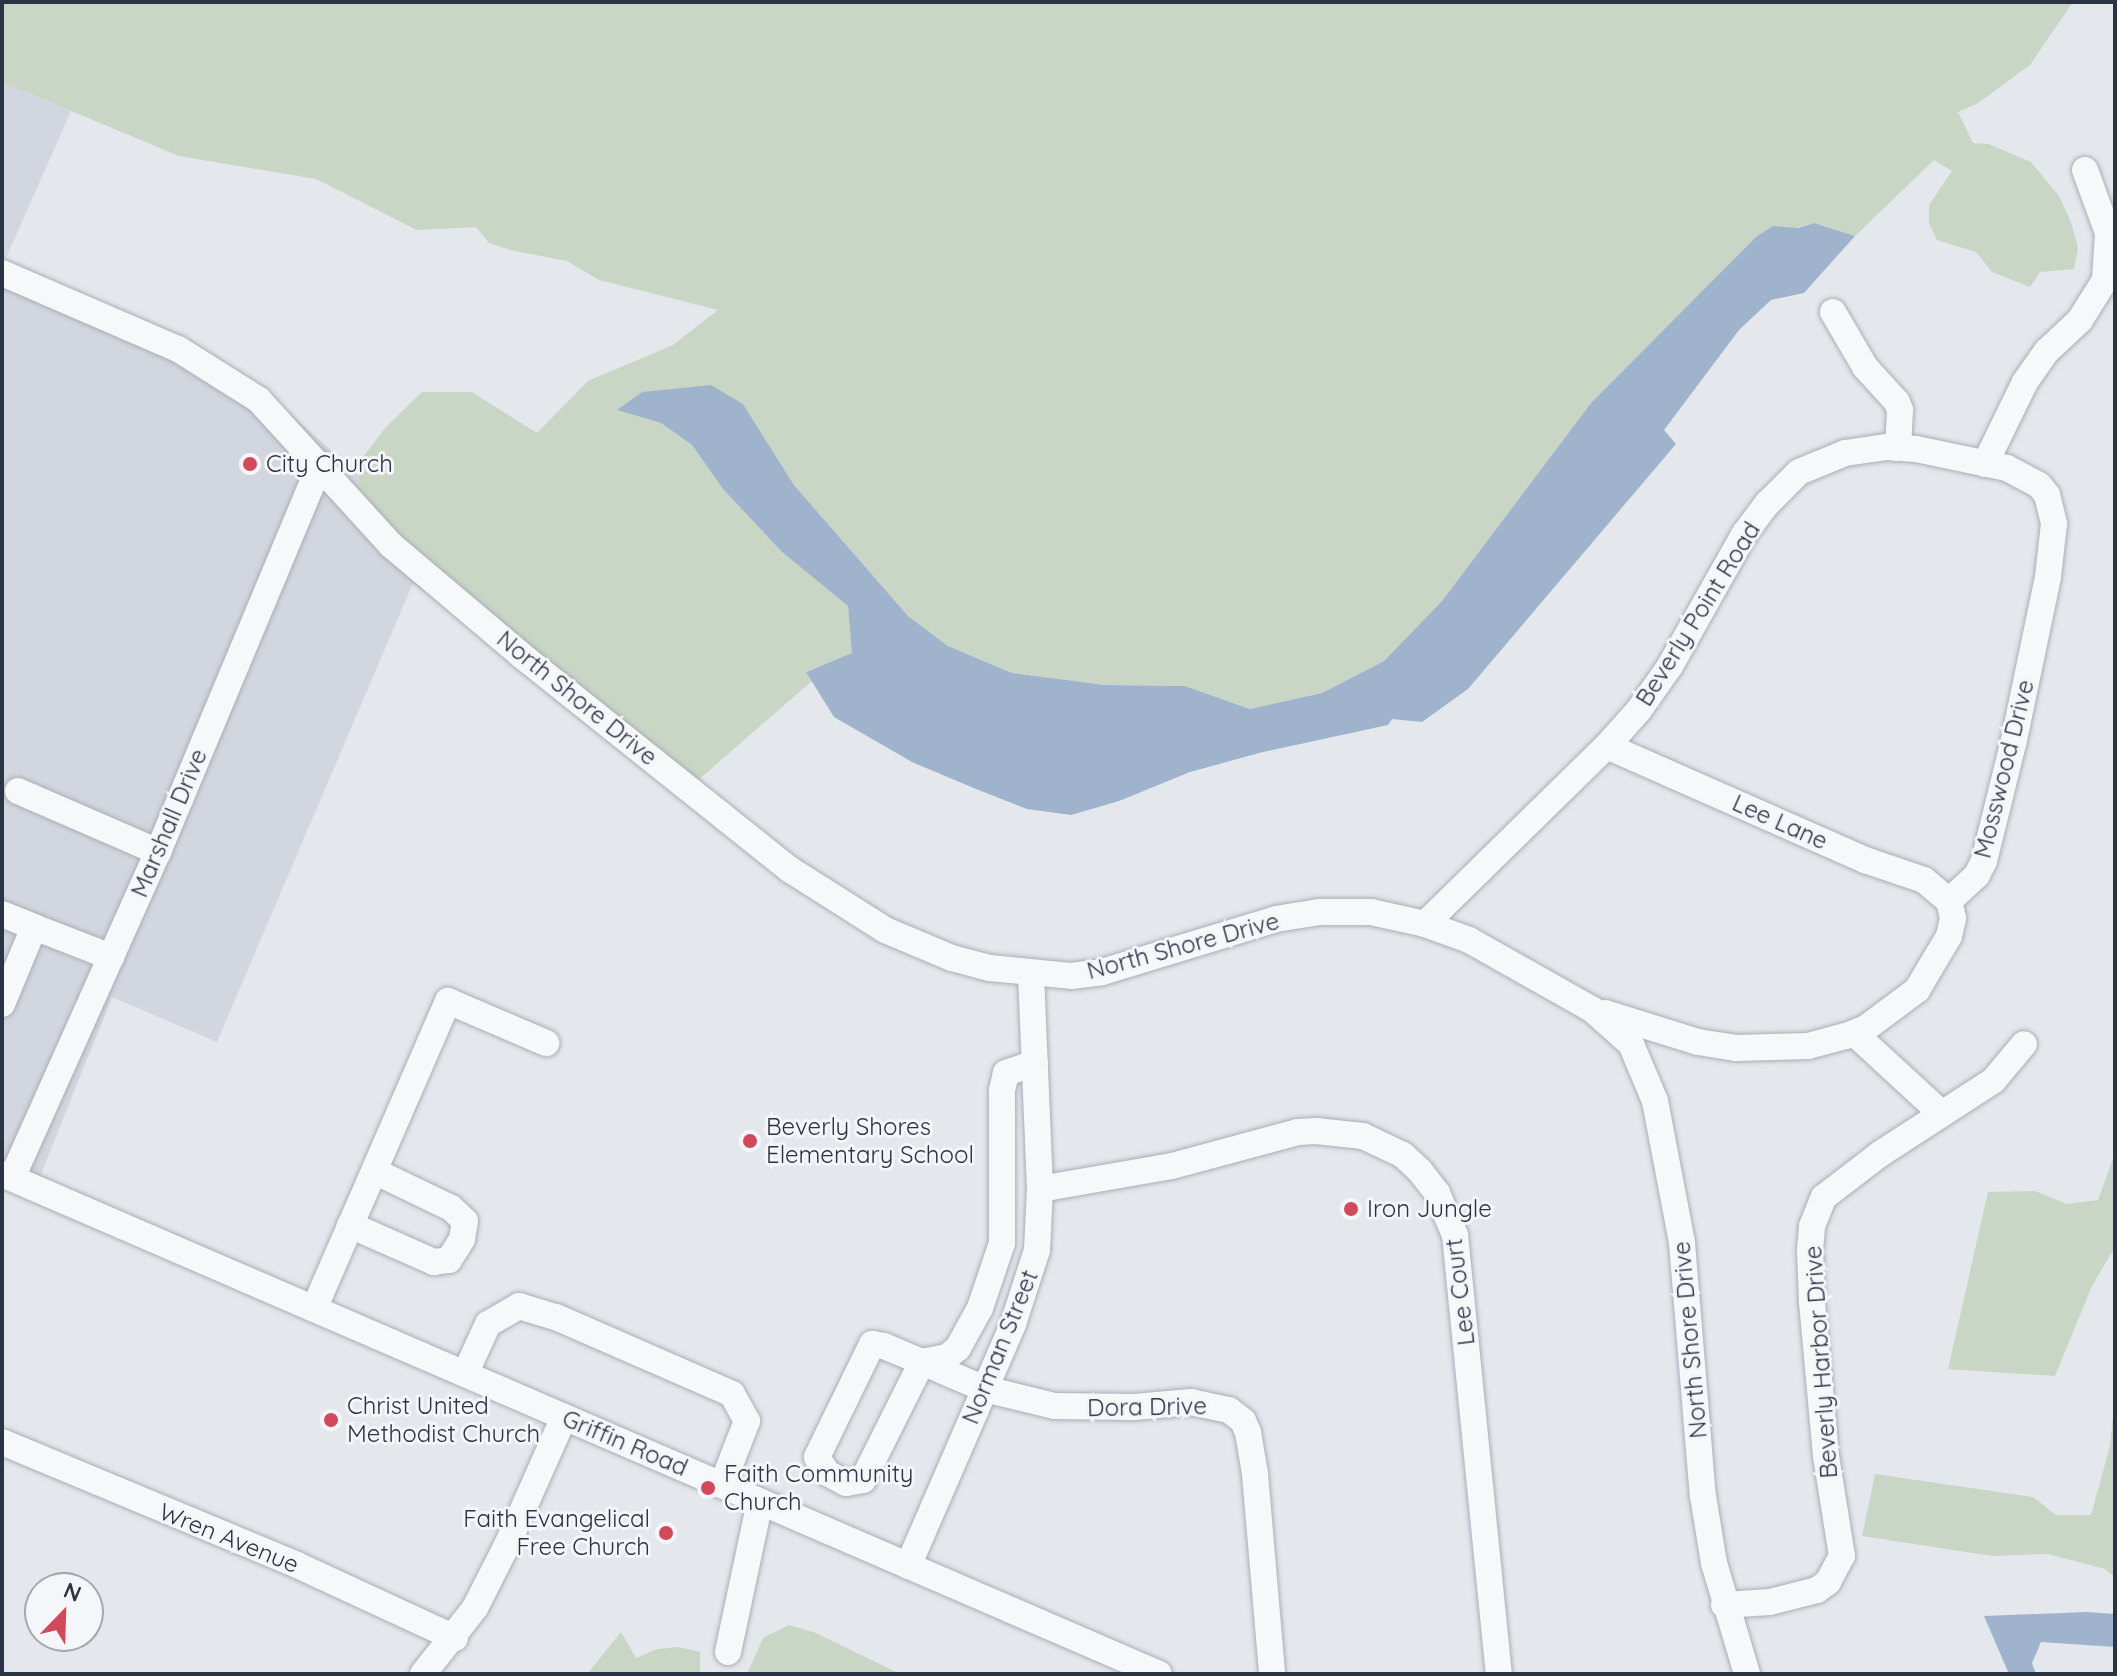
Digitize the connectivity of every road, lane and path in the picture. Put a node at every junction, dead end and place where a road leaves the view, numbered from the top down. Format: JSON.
{"nodes":[{"id":1,"x":2085,"y":170,"type":"dead end"},
{"id":2,"x":2,"y":273,"type":"edge"},
{"id":3,"x":1833,"y":312,"type":"dead end"},
{"id":4,"x":1898,"y":448,"type":"junction"},
{"id":5,"x":1985,"y":464,"type":"junction"},
{"id":6,"x":320,"y":465,"type":"junction"},
{"id":7,"x":1607,"y":746,"type":"junction"},
{"id":8,"x":18,"y":791,"type":"dead end"},
{"id":9,"x":158,"y":852,"type":"junction"},
{"id":10,"x":1949,"y":901,"type":"junction"},
{"id":11,"x":2,"y":914,"type":"edge"},
{"id":12,"x":1425,"y":924,"type":"junction"},
{"id":13,"x":34,"y":927,"type":"junction"},
{"id":14,"x":111,"y":957,"type":"junction"},
{"id":15,"x":1031,"y":974,"type":"junction"},
{"id":16,"x":2,"y":1004,"type":"edge"},
{"id":17,"x":1593,"y":1010,"type":"junction"},
{"id":18,"x":1854,"y":1033,"type":"junction"},
{"id":19,"x":546,"y":1043,"type":"dead end"},
{"id":20,"x":2024,"y":1044,"type":"dead end"},
{"id":21,"x":1035,"y":1063,"type":"junction"},
{"id":22,"x":1941,"y":1113,"type":"junction"},
{"id":23,"x":374,"y":1171,"type":"junction"},
{"id":24,"x":7,"y":1176,"type":"edge"},
{"id":25,"x":1040,"y":1189,"type":"junction"},
{"id":26,"x":350,"y":1225,"type":"junction"},
{"id":27,"x":314,"y":1309,"type":"junction"},
{"id":28,"x":922,"y":1362,"type":"junction"},
{"id":29,"x":465,"y":1374,"type":"junction"},
{"id":30,"x":985,"y":1389,"type":"junction"},
{"id":31,"x":564,"y":1417,"type":"junction"},
{"id":32,"x":2,"y":1442,"type":"edge"},
{"id":33,"x":722,"y":1485,"type":"junction"},
{"id":34,"x":760,"y":1501,"type":"junction"},
{"id":35,"x":908,"y":1566,"type":"junction"},
{"id":36,"x":1724,"y":1605,"type":"junction"},
{"id":37,"x":455,"y":1638,"type":"junction"},
{"id":38,"x":728,"y":1652,"type":"dead end"},
{"id":39,"x":423,"y":1674,"type":"edge"},
{"id":40,"x":1159,"y":1674,"type":"edge"},
{"id":41,"x":1272,"y":1674,"type":"edge"},
{"id":42,"x":1499,"y":1674,"type":"edge"},
{"id":43,"x":1747,"y":1674,"type":"edge"}],
"edges":[{"from":1,"to":5,"type":"street"},
{"from":2,"to":6,"type":"street","name":"North Shore Drive"},
{"from":3,"to":4,"type":"street"},
{"from":4,"to":5,"type":"street","name":"Beverly Point Road"},
{"from":4,"to":7,"type":"street","name":"Beverly Point Road"},
{"from":5,"to":10,"type":"street","name":"Mosswood Drive"},
{"from":6,"to":9,"type":"street","name":"Marshall Drive"},
{"from":6,"to":15,"type":"street","name":"North Shore Drive"},
{"from":7,"to":10,"type":"street","name":"Lee Lane"},
{"from":7,"to":12,"type":"street","name":"Beverly Point Road"},
{"from":8,"to":9,"type":"street"},
{"from":9,"to":14,"type":"street","name":"Marshall Drive"},
{"from":10,"to":18,"type":"street"},
{"from":11,"to":13,"type":"street"},
{"from":12,"to":15,"type":"street","name":"North Shore Drive"},
{"from":12,"to":17,"type":"street","name":"North Shore Drive"},
{"from":13,"to":14,"type":"street"},
{"from":13,"to":16,"type":"street"},
{"from":14,"to":24,"type":"street","name":"Marshall Drive"},
{"from":15,"to":21,"type":"street","name":"Norman Street"},
{"from":17,"to":18,"type":"street"},
{"from":17,"to":36,"type":"street","name":"North Shore Drive"},
{"from":18,"to":22,"type":"street"},
{"from":19,"to":23,"type":"street"},
{"from":20,"to":22,"type":"street"},
{"from":21,"to":25,"type":"street","name":"Norman Street"},
{"from":21,"to":28,"type":"street"},
{"from":22,"to":36,"type":"street","name":"Beverly Harbor Drive"},
{"from":23,"to":26,"type":"street"},
{"from":23,"to":26,"type":"street"},
{"from":24,"to":27,"type":"street","name":"Griffin Road"},
{"from":25,"to":30,"type":"street","name":"Norman Street"},
{"from":25,"to":42,"type":"street","name":"Lee Court"},
{"from":26,"to":27,"type":"street"},
{"from":27,"to":29,"type":"street","name":"Griffin Road"},
{"from":28,"to":28,"type":"street"},
{"from":28,"to":30,"type":"street"},
{"from":29,"to":31,"type":"street","name":"Griffin Road"},
{"from":29,"to":33,"type":"street"},
{"from":30,"to":35,"type":"street","name":"Norman Street"},
{"from":30,"to":41,"type":"street","name":"Dora Drive"},
{"from":31,"to":33,"type":"street","name":"Griffin Road"},
{"from":31,"to":37,"type":"street"},
{"from":32,"to":37,"type":"street","name":"Wren Avenue"},
{"from":33,"to":34,"type":"street","name":"Griffin Road"},
{"from":34,"to":35,"type":"street","name":"Griffin Road"},
{"from":34,"to":38,"type":"street"},
{"from":35,"to":40,"type":"street","name":"Griffin Road"},
{"from":36,"to":43,"type":"street","name":"North Shore Drive"},
{"from":37,"to":39,"type":"street"}]}
